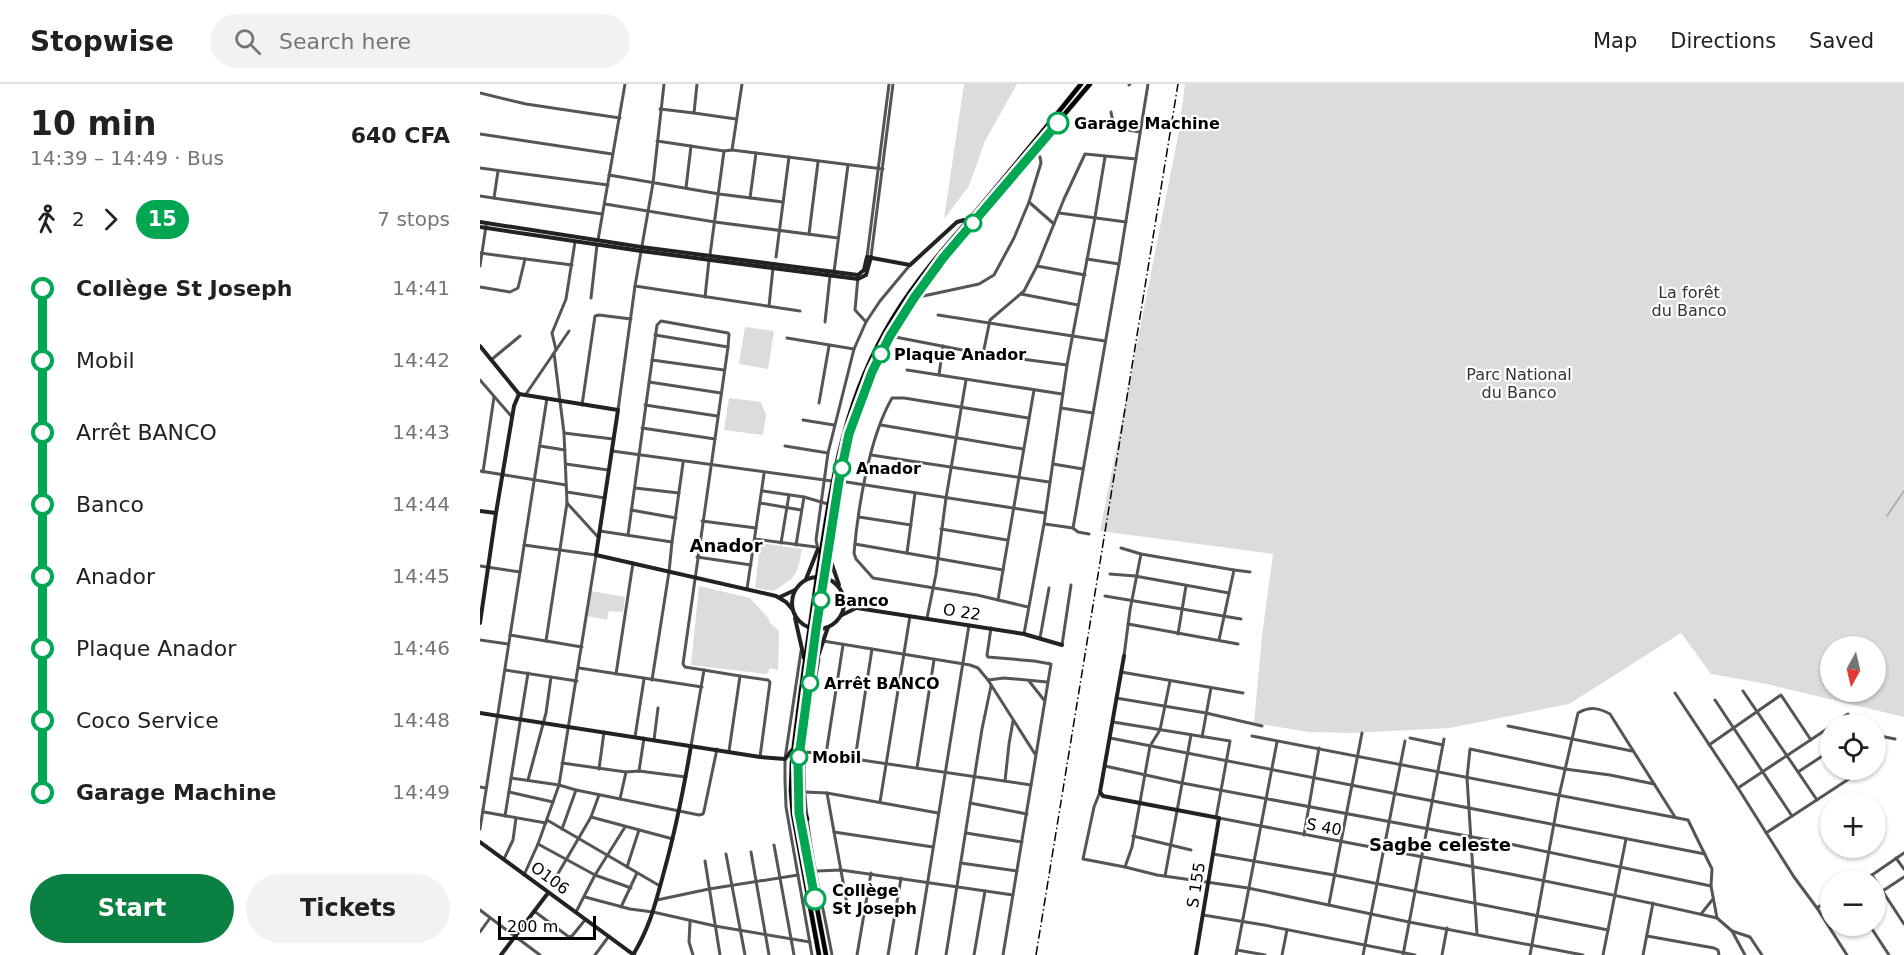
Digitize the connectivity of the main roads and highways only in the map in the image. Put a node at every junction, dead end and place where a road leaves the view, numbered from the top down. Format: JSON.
{"nodes":[{"id":1,"x":1081,"y":84,"type":"edge"},
{"id":2,"x":1090,"y":84,"type":"edge"},
{"id":3,"x":824,"y":534,"type":"junction"},
{"id":4,"x":817,"y":548,"type":"road end"},
{"id":5,"x":799,"y":801,"type":"junction"},
{"id":6,"x":807,"y":819,"type":"road end"},
{"id":7,"x":828,"y":954,"type":"edge"},
{"id":8,"x":819,"y":955,"type":"edge"}],
"edges":[{"from":1,"to":3,"type":"main road"},
{"from":2,"to":5,"type":"main road"},
{"from":3,"to":4,"type":"main road"},
{"from":3,"to":8,"type":"main road"},
{"from":5,"to":6,"type":"main road"},
{"from":5,"to":7,"type":"main road"}]}
